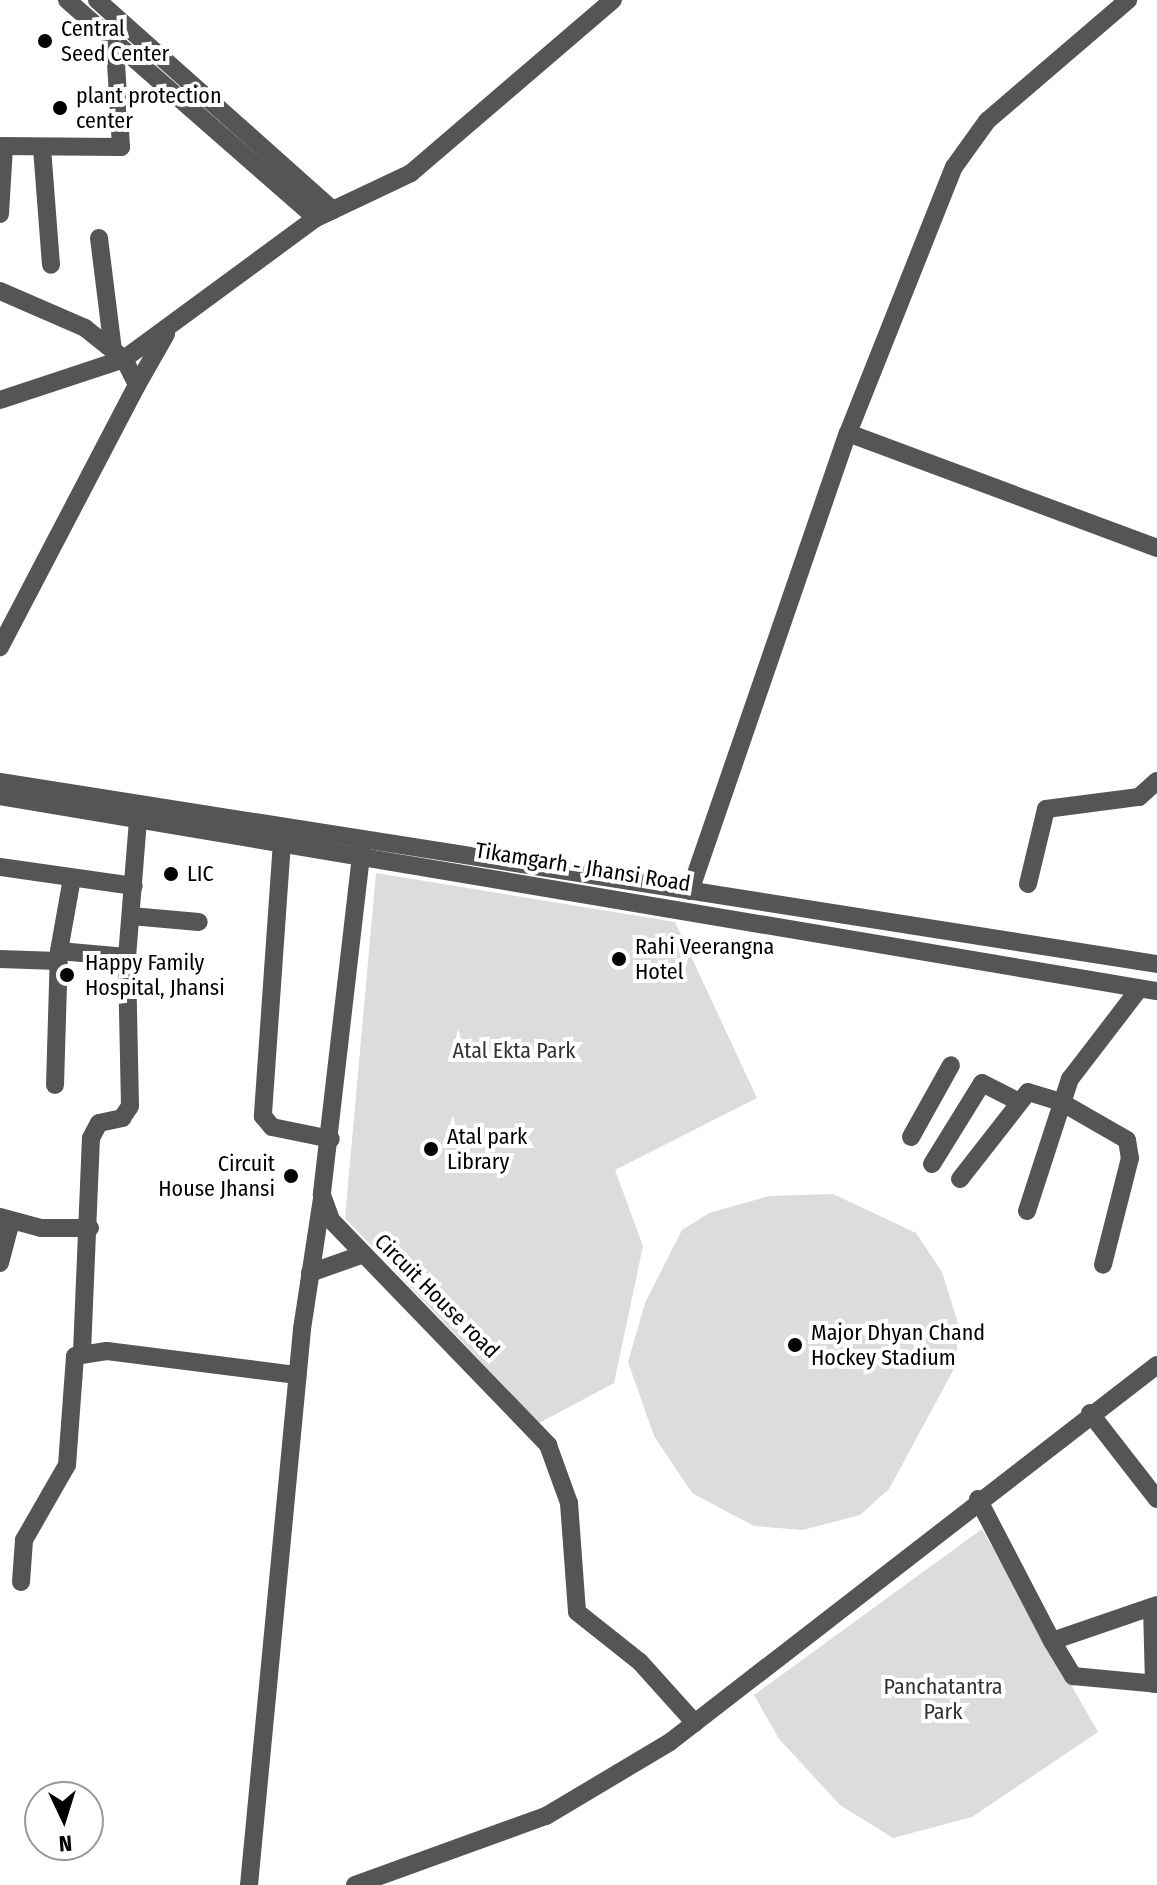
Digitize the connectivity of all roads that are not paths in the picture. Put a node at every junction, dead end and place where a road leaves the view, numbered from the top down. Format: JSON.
{"nodes":[{"id":1,"x":67,"y":0,"type":"edge"},
{"id":2,"x":97,"y":0,"type":"edge"},
{"id":3,"x":115,"y":0,"type":"edge"},
{"id":4,"x":613,"y":0,"type":"edge"},
{"id":5,"x":1128,"y":0,"type":"edge"},
{"id":6,"x":115,"y":26,"type":"junction"},
{"id":7,"x":2,"y":147,"type":"edge"},
{"id":8,"x":42,"y":148,"type":"junction"},
{"id":9,"x":333,"y":210,"type":"junction"},
{"id":10,"x":0,"y":214,"type":"edge"},
{"id":11,"x":316,"y":218,"type":"junction"},
{"id":12,"x":99,"y":238,"type":"dead end"},
{"id":13,"x":51,"y":265,"type":"dead end"},
{"id":14,"x":0,"y":291,"type":"edge"},
{"id":15,"x":167,"y":332,"type":"junction"},
{"id":16,"x":118,"y":354,"type":"junction"},
{"id":17,"x":137,"y":385,"type":"junction"},
{"id":18,"x":0,"y":400,"type":"edge"},
{"id":19,"x":848,"y":433,"type":"junction"},
{"id":20,"x":1157,"y":548,"type":"edge"},
{"id":21,"x":0,"y":647,"type":"edge"},
{"id":22,"x":1157,"y":781,"type":"edge"},
{"id":23,"x":0,"y":782,"type":"edge"},
{"id":24,"x":0,"y":796,"type":"edge"},
{"id":25,"x":139,"y":808,"type":"junction"},
{"id":26,"x":363,"y":834,"type":"junction"},
{"id":27,"x":282,"y":842,"type":"junction"},
{"id":28,"x":362,"y":856,"type":"junction"},
{"id":29,"x":0,"y":867,"type":"edge"},
{"id":30,"x":72,"y":878,"type":"junction"},
{"id":31,"x":1028,"y":884,"type":"dead end"},
{"id":32,"x":134,"y":886,"type":"junction"},
{"id":33,"x":690,"y":891,"type":"junction"},
{"id":34,"x":791,"y":906,"type":"junction"},
{"id":35,"x":131,"y":916,"type":"junction"},
{"id":36,"x":199,"y":922,"type":"dead end"},
{"id":37,"x":788,"y":927,"type":"junction"},
{"id":38,"x":59,"y":956,"type":"junction"},
{"id":39,"x":127,"y":957,"type":"junction"},
{"id":40,"x":0,"y":959,"type":"edge"},
{"id":41,"x":1157,"y":964,"type":"edge"},
{"id":42,"x":1148,"y":990,"type":"edge"},
{"id":43,"x":951,"y":1065,"type":"dead end"},
{"id":44,"x":55,"y":1085,"type":"dead end"},
{"id":45,"x":1016,"y":1100,"type":"junction"},
{"id":46,"x":1061,"y":1102,"type":"junction"},
{"id":47,"x":927,"y":1109,"type":"junction"},
{"id":48,"x":956,"y":1126,"type":"junction"},
{"id":49,"x":911,"y":1137,"type":"dead end"},
{"id":50,"x":331,"y":1139,"type":"junction"},
{"id":51,"x":932,"y":1164,"type":"dead end"},
{"id":52,"x":960,"y":1179,"type":"dead end"},
{"id":53,"x":322,"y":1195,"type":"junction"},
{"id":54,"x":1027,"y":1211,"type":"dead end"},
{"id":55,"x":5,"y":1219,"type":"edge"},
{"id":56,"x":90,"y":1228,"type":"junction"},
{"id":57,"x":361,"y":1255,"type":"junction"},
{"id":58,"x":0,"y":1263,"type":"edge"},
{"id":59,"x":1103,"y":1265,"type":"dead end"},
{"id":60,"x":310,"y":1273,"type":"junction"},
{"id":61,"x":82,"y":1352,"type":"junction"},
{"id":62,"x":1157,"y":1365,"type":"edge"},
{"id":63,"x":297,"y":1375,"type":"junction"},
{"id":64,"x":1090,"y":1413,"type":"junction"},
{"id":65,"x":978,"y":1499,"type":"junction"},
{"id":66,"x":1157,"y":1499,"type":"edge"},
{"id":67,"x":21,"y":1582,"type":"dead end"},
{"id":68,"x":1154,"y":1606,"type":"edge"},
{"id":69,"x":1052,"y":1641,"type":"junction"},
{"id":70,"x":1155,"y":1684,"type":"edge"},
{"id":71,"x":695,"y":1723,"type":"junction"},
{"id":72,"x":249,"y":1885,"type":"edge"},
{"id":73,"x":355,"y":1885,"type":"edge"}],
"edges":[{"from":1,"to":6,"type":"street"},
{"from":2,"to":6,"type":"street"},
{"from":3,"to":6,"type":"street"},
{"from":4,"to":9,"type":"street"},
{"from":5,"to":19,"type":"street"},
{"from":6,"to":8,"type":"street"},
{"from":6,"to":9,"type":"street"},
{"from":6,"to":11,"type":"street"},
{"from":7,"to":8,"type":"street"},
{"from":7,"to":10,"type":"street"},
{"from":8,"to":13,"type":"street"},
{"from":9,"to":11,"type":"street"},
{"from":11,"to":15,"type":"street"},
{"from":12,"to":16,"type":"street"},
{"from":14,"to":16,"type":"street"},
{"from":15,"to":16,"type":"street"},
{"from":15,"to":17,"type":"street"},
{"from":16,"to":17,"type":"street"},
{"from":16,"to":18,"type":"street"},
{"from":17,"to":21,"type":"street"},
{"from":19,"to":20,"type":"street"},
{"from":19,"to":33,"type":"street"},
{"from":22,"to":31,"type":"street"},
{"from":23,"to":25,"type":"street","name":"Tikamgarh - Jhansi Road"},
{"from":24,"to":25,"type":"street","name":"Tikamgarh - Jhansi Road"},
{"from":25,"to":26,"type":"street","name":"Tikamgarh - Jhansi Road"},
{"from":25,"to":27,"type":"street","name":"Tikamgarh - Jhansi Road"},
{"from":25,"to":32,"type":"street"},
{"from":26,"to":28,"type":"street"},
{"from":26,"to":33,"type":"street","name":"Tikamgarh - Jhansi Road"},
{"from":27,"to":28,"type":"street","name":"Tikamgarh - Jhansi Road"},
{"from":27,"to":50,"type":"street"},
{"from":28,"to":37,"type":"street","name":"Tikamgarh - Jhansi Road"},
{"from":28,"to":50,"type":"street"},
{"from":29,"to":30,"type":"street"},
{"from":30,"to":32,"type":"street"},
{"from":30,"to":38,"type":"street"},
{"from":32,"to":35,"type":"street"},
{"from":33,"to":34,"type":"street","name":"Tikamgarh - Jhansi Road"},
{"from":34,"to":37,"type":"street"},
{"from":34,"to":41,"type":"street","name":"Tikamgarh - Jhansi Road"},
{"from":35,"to":36,"type":"street"},
{"from":35,"to":39,"type":"street"},
{"from":37,"to":42,"type":"street","name":"Tikamgarh - Jhansi Road"},
{"from":38,"to":39,"type":"street"},
{"from":38,"to":40,"type":"street"},
{"from":38,"to":44,"type":"street"},
{"from":39,"to":56,"type":"street"},
{"from":42,"to":46,"type":"street"},
{"from":43,"to":47,"type":"street"},
{"from":45,"to":46,"type":"street"},
{"from":45,"to":48,"type":"street"},
{"from":45,"to":52,"type":"street"},
{"from":46,"to":54,"type":"street"},
{"from":46,"to":59,"type":"street"},
{"from":47,"to":48,"type":"street"},
{"from":47,"to":49,"type":"street"},
{"from":48,"to":51,"type":"street"},
{"from":50,"to":53,"type":"street"},
{"from":53,"to":57,"type":"street","name":"Circuit House road"},
{"from":53,"to":60,"type":"street"},
{"from":55,"to":56,"type":"street"},
{"from":55,"to":58,"type":"street"},
{"from":56,"to":61,"type":"street"},
{"from":57,"to":60,"type":"street"},
{"from":57,"to":71,"type":"street","name":"Circuit House road"},
{"from":60,"to":63,"type":"street"},
{"from":61,"to":63,"type":"street"},
{"from":61,"to":67,"type":"street"},
{"from":62,"to":64,"type":"street"},
{"from":63,"to":72,"type":"street"},
{"from":64,"to":65,"type":"street"},
{"from":64,"to":66,"type":"street"},
{"from":65,"to":69,"type":"street"},
{"from":65,"to":71,"type":"street"},
{"from":68,"to":69,"type":"street"},
{"from":68,"to":70,"type":"street"},
{"from":69,"to":70,"type":"street"},
{"from":71,"to":73,"type":"street"}]}
